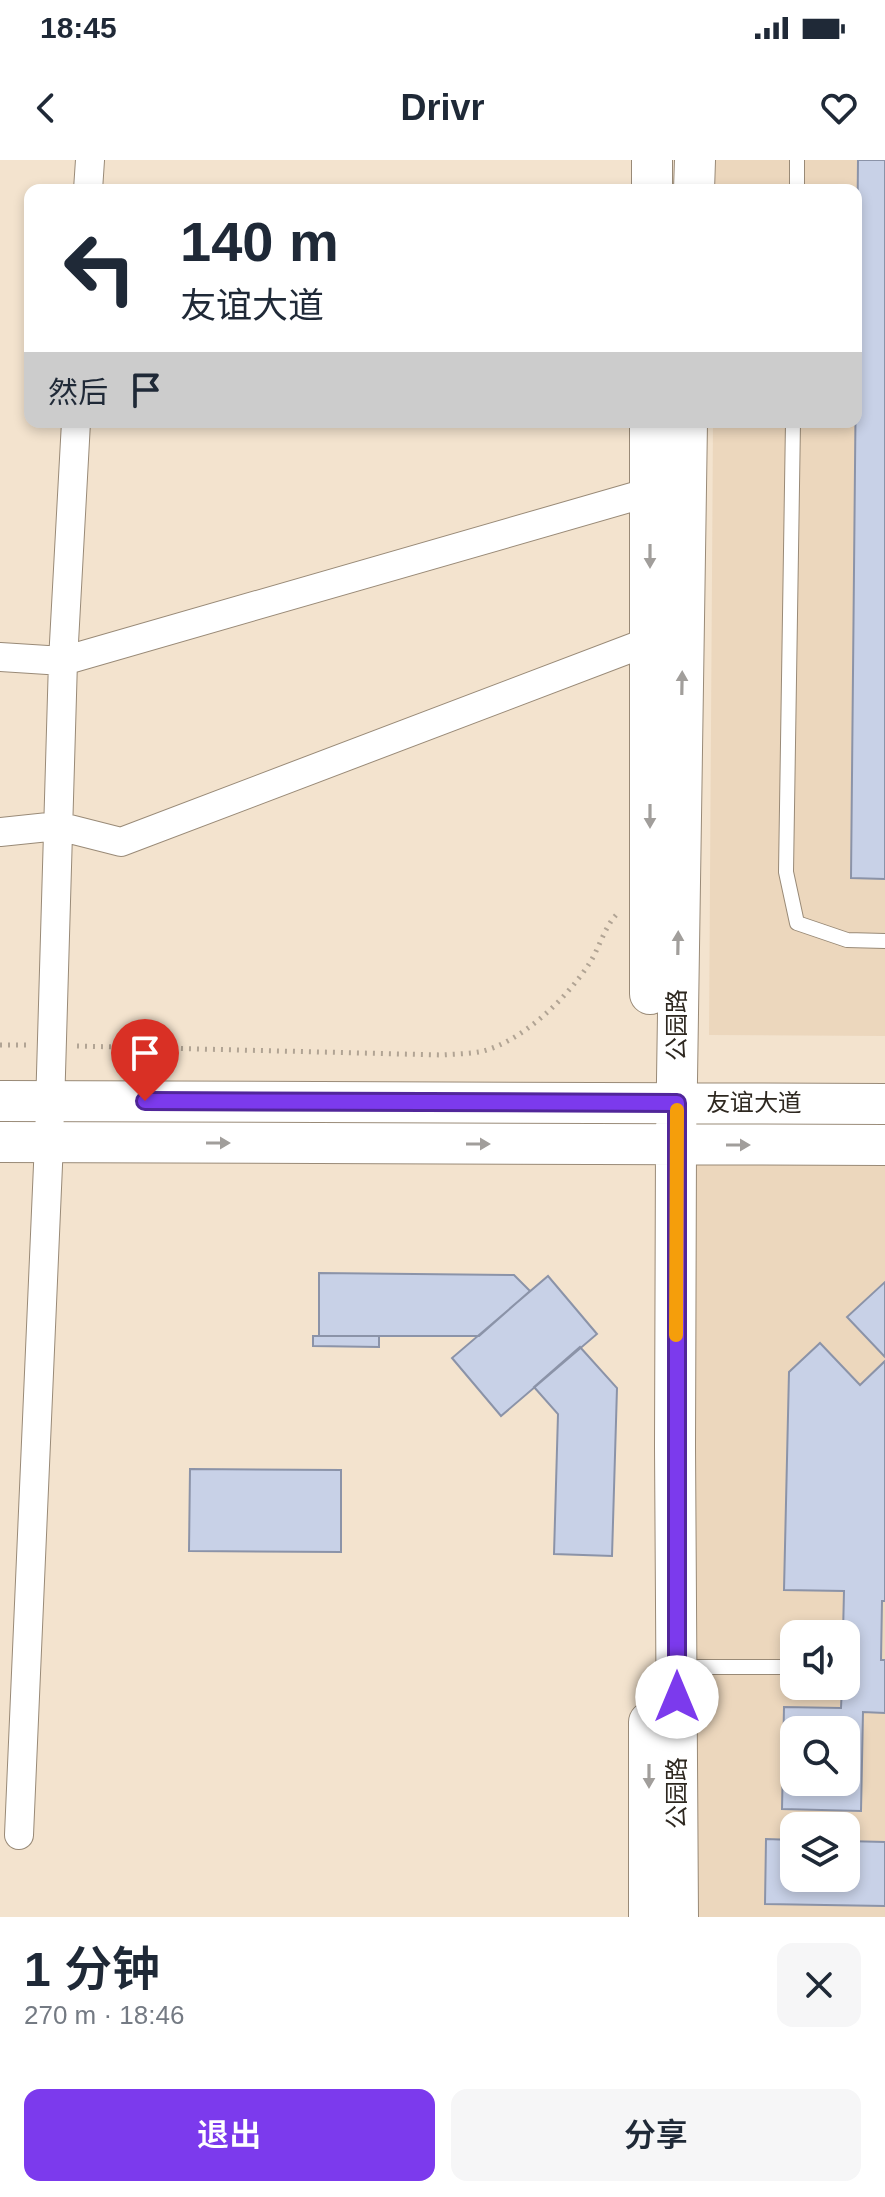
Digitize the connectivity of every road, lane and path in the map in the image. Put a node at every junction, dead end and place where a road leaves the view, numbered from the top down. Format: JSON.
{"nodes":[{"id":1,"x":90,"y":160,"type":"edge"},
{"id":2,"x":652,"y":160,"type":"edge"},
{"id":3,"x":695,"y":160,"type":"edge"},
{"id":4,"x":797,"y":160,"type":"edge"},
{"id":5,"x":88,"y":184,"type":"edge"},
{"id":6,"x":652,"y":184,"type":"edge"},
{"id":7,"x":694,"y":184,"type":"edge"},
{"id":8,"x":797,"y":184,"type":"edge"},
{"id":9,"x":76,"y":428,"type":"edge"},
{"id":10,"x":650,"y":428,"type":"edge"},
{"id":11,"x":687,"y":428,"type":"edge"},
{"id":12,"x":793,"y":428,"type":"edge"},
{"id":13,"x":650,"y":492,"type":"junction"},
{"id":14,"x":650,"y":641,"type":"junction"},
{"id":15,"x":0,"y":657,"type":"edge"},
{"id":16,"x":63,"y":661,"type":"junction"},
{"id":17,"x":58,"y":826,"type":"junction"},
{"id":18,"x":0,"y":832,"type":"edge"},
{"id":19,"x":625,"y":906,"type":"dead end"},
{"id":20,"x":885,"y":941,"type":"edge"},
{"id":21,"x":0,"y":1045,"type":"edge"},
{"id":22,"x":52,"y":1045,"type":"junction"},
{"id":23,"x":0,"y":1101,"type":"edge"},
{"id":24,"x":50,"y":1101,"type":"junction"},
{"id":25,"x":664,"y":1103,"type":"junction"},
{"id":26,"x":885,"y":1104,"type":"edge"},
{"id":27,"x":0,"y":1142,"type":"edge"},
{"id":28,"x":49,"y":1142,"type":"junction"},
{"id":29,"x":664,"y":1145,"type":"junction"},
{"id":30,"x":885,"y":1145,"type":"edge"},
{"id":31,"x":676,"y":1667,"type":"junction"},
{"id":32,"x":780,"y":1667,"type":"edge"},
{"id":33,"x":13,"y":1681,"type":"edge"},
{"id":34,"x":19,"y":1835,"type":"dead end"},
{"id":35,"x":649,"y":1917,"type":"edge"},
{"id":36,"x":678,"y":1917,"type":"edge"}],
"edges":[{"from":1,"to":5,"type":"street"},
{"from":2,"to":6,"type":"street"},
{"from":3,"to":7,"type":"street"},
{"from":4,"to":8,"type":"lane"},
{"from":9,"to":16,"type":"street"},
{"from":10,"to":13,"type":"street"},
{"from":25,"to":11,"type":"street","name":"公园路","one_way":true},
{"from":12,"to":20,"type":"lane"},
{"from":13,"to":14,"type":"street","one_way":true},
{"from":13,"to":16,"type":"street"},
{"from":14,"to":17,"type":"street"},
{"from":14,"to":25,"type":"street","one_way":true},
{"from":15,"to":16,"type":"street"},
{"from":16,"to":17,"type":"street"},
{"from":17,"to":18,"type":"street"},
{"from":17,"to":22,"type":"street"},
{"from":19,"to":22,"type":"path"},
{"from":21,"to":22,"type":"path"},
{"from":22,"to":24,"type":"street"},
{"from":23,"to":24,"type":"street","name":"友谊大道"},
{"from":24,"to":25,"type":"street","name":"友谊大道"},
{"from":24,"to":28,"type":"street"},
{"from":25,"to":26,"type":"street","name":"友谊大道"},
{"from":25,"to":29,"type":"street","name":"公园路"},
{"from":27,"to":28,"type":"street","name":"友谊大道"},
{"from":28,"to":29,"type":"street","name":"友谊大道","one_way":true},
{"from":28,"to":33,"type":"street"},
{"from":29,"to":30,"type":"street","name":"友谊大道","one_way":true},
{"from":29,"to":31,"type":"street","name":"公园路"},
{"from":29,"to":35,"type":"street","one_way":true},
{"from":31,"to":32,"type":"lane"},
{"from":31,"to":36,"type":"street","name":"公园路"},
{"from":33,"to":34,"type":"street"}]}
